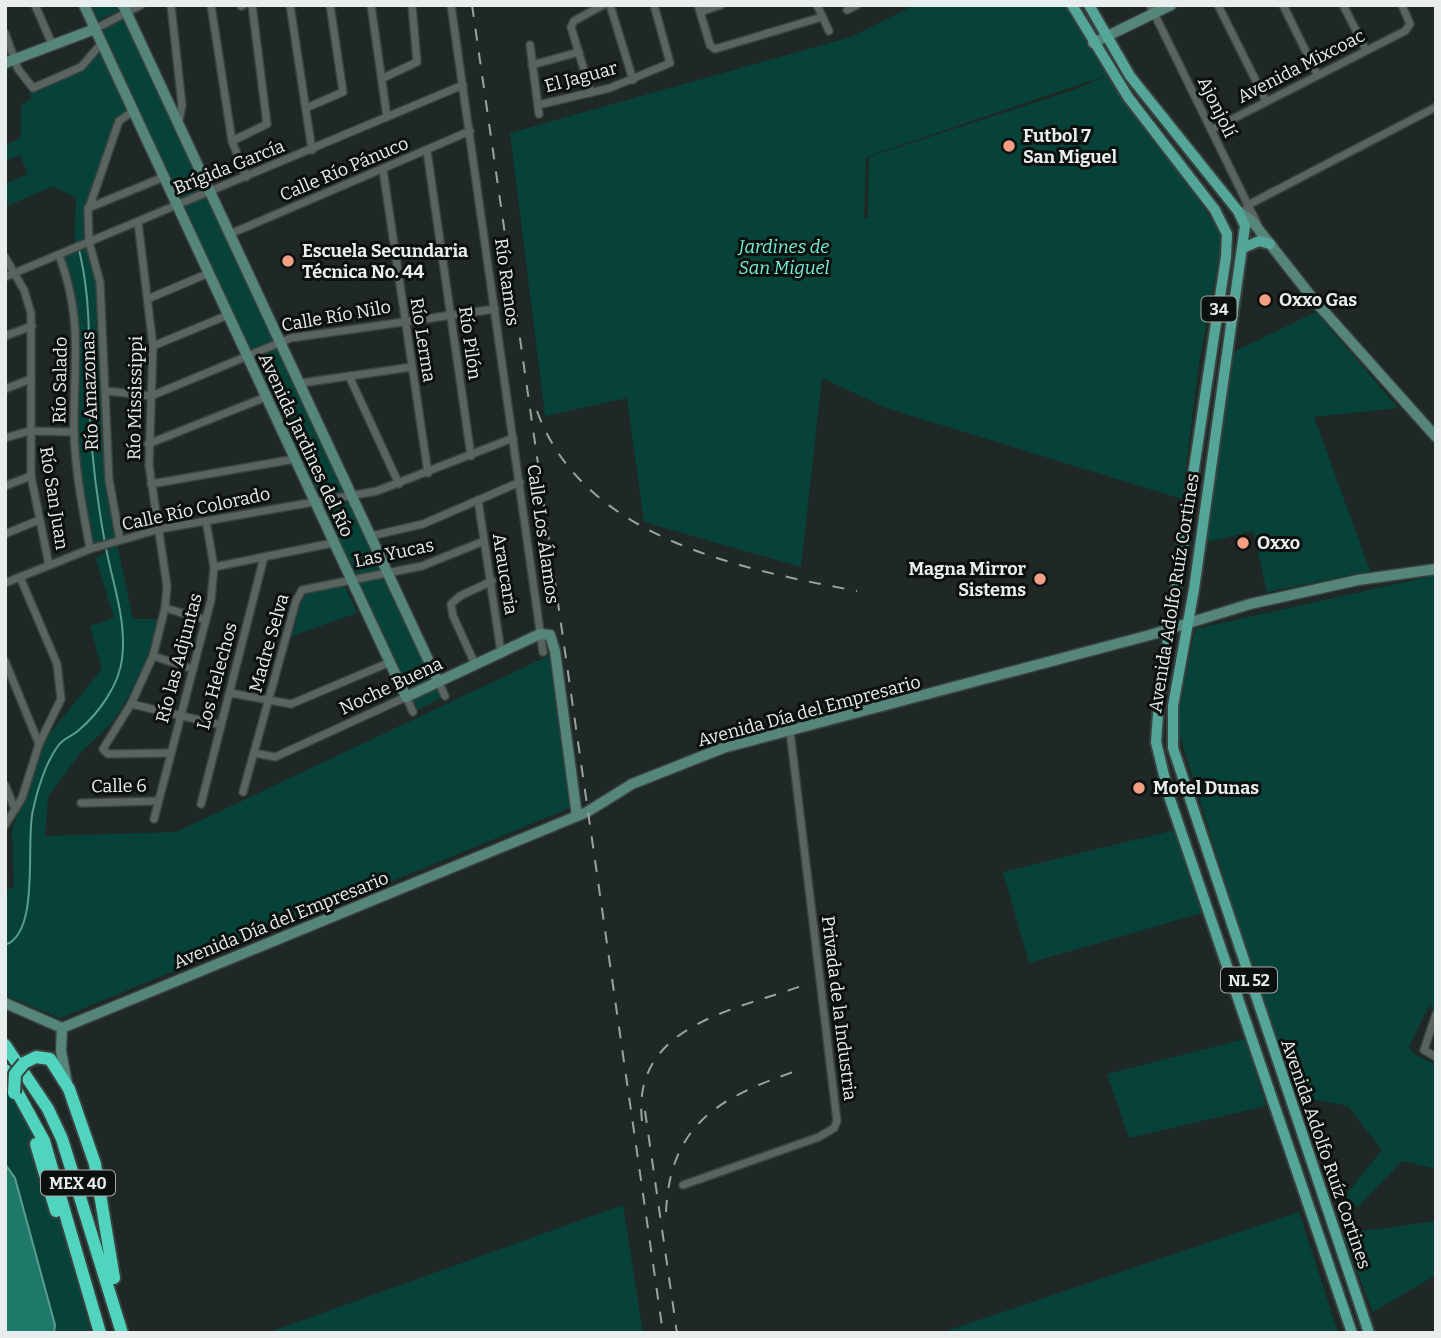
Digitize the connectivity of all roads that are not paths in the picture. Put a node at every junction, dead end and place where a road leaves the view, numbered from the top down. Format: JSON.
{"nodes":[{"id":1,"x":34,"y":5,"type":"edge"},
{"id":2,"x":83,"y":5,"type":"edge"},
{"id":3,"x":141,"y":5,"type":"edge"},
{"id":4,"x":171,"y":5,"type":"edge"},
{"id":5,"x":211,"y":5,"type":"edge"},
{"id":6,"x":252,"y":5,"type":"edge"},
{"id":7,"x":290,"y":5,"type":"edge"},
{"id":8,"x":330,"y":5,"type":"edge"},
{"id":9,"x":371,"y":5,"type":"edge"},
{"id":10,"x":412,"y":5,"type":"edge"},
{"id":11,"x":451,"y":5,"type":"edge"},
{"id":12,"x":603,"y":5,"type":"edge"},
{"id":13,"x":610,"y":5,"type":"edge"},
{"id":14,"x":654,"y":5,"type":"edge"},
{"id":15,"x":721,"y":5,"type":"edge"},
{"id":16,"x":817,"y":5,"type":"edge"},
{"id":17,"x":857,"y":5,"type":"edge"},
{"id":18,"x":1072,"y":5,"type":"edge"},
{"id":19,"x":1090,"y":5,"type":"edge"},
{"id":20,"x":1171,"y":5,"type":"edge"},
{"id":21,"x":1217,"y":5,"type":"edge"},
{"id":22,"x":1283,"y":5,"type":"edge"},
{"id":23,"x":1343,"y":5,"type":"edge"},
{"id":24,"x":1402,"y":5,"type":"edge"},
{"id":25,"x":125,"y":9,"type":"edge"},
{"id":26,"x":699,"y":9,"type":"edge"},
{"id":27,"x":1152,"y":9,"type":"edge"},
{"id":28,"x":847,"y":10,"type":"dead end"},
{"id":29,"x":822,"y":17,"type":"junction"},
{"id":30,"x":96,"y":25,"type":"junction"},
{"id":31,"x":829,"y":31,"type":"dead end"},
{"id":32,"x":5,"y":33,"type":"edge"},
{"id":33,"x":1106,"y":36,"type":"junction"},
{"id":34,"x":51,"y":41,"type":"junction"},
{"id":35,"x":1093,"y":43,"type":"junction"},
{"id":36,"x":101,"y":44,"type":"junction"},
{"id":37,"x":530,"y":45,"type":"dead end"},
{"id":38,"x":1366,"y":50,"type":"junction"},
{"id":39,"x":579,"y":52,"type":"junction"},
{"id":40,"x":10,"y":58,"type":"edge"},
{"id":41,"x":532,"y":65,"type":"junction"},
{"id":42,"x":1317,"y":74,"type":"junction"},
{"id":43,"x":383,"y":78,"type":"junction"},
{"id":44,"x":633,"y":79,"type":"junction"},
{"id":45,"x":463,"y":85,"type":"junction"},
{"id":46,"x":591,"y":93,"type":"junction"},
{"id":47,"x":1266,"y":101,"type":"junction"},
{"id":48,"x":538,"y":105,"type":"junction"},
{"id":49,"x":1436,"y":107,"type":"edge"},
{"id":50,"x":306,"y":108,"type":"junction"},
{"id":51,"x":133,"y":111,"type":"junction"},
{"id":52,"x":539,"y":114,"type":"dead end"},
{"id":53,"x":387,"y":117,"type":"junction"},
{"id":54,"x":178,"y":127,"type":"junction"},
{"id":55,"x":1211,"y":130,"type":"junction"},
{"id":56,"x":470,"y":131,"type":"junction"},
{"id":57,"x":232,"y":141,"type":"junction"},
{"id":58,"x":312,"y":150,"type":"junction"},
{"id":59,"x":427,"y":151,"type":"junction"},
{"id":60,"x":383,"y":170,"type":"junction"},
{"id":61,"x":164,"y":177,"type":"junction"},
{"id":62,"x":246,"y":177,"type":"junction"},
{"id":63,"x":210,"y":192,"type":"junction"},
{"id":64,"x":177,"y":206,"type":"junction"},
{"id":65,"x":88,"y":208,"type":"junction"},
{"id":66,"x":1244,"y":215,"type":"junction"},
{"id":67,"x":138,"y":222,"type":"junction"},
{"id":68,"x":230,"y":234,"type":"junction"},
{"id":69,"x":1267,"y":240,"type":"junction"},
{"id":70,"x":89,"y":242,"type":"junction"},
{"id":71,"x":1244,"y":248,"type":"junction"},
{"id":72,"x":59,"y":256,"type":"junction"},
{"id":73,"x":5,"y":257,"type":"edge"},
{"id":74,"x":209,"y":273,"type":"junction"},
{"id":75,"x":9,"y":275,"type":"edge"},
{"id":76,"x":150,"y":298,"type":"junction"},
{"id":77,"x":495,"y":309,"type":"junction"},
{"id":78,"x":450,"y":314,"type":"junction"},
{"id":79,"x":228,"y":315,"type":"junction"},
{"id":80,"x":404,"y":320,"type":"junction"},
{"id":81,"x":32,"y":326,"type":"junction"},
{"id":82,"x":5,"y":336,"type":"edge"},
{"id":83,"x":280,"y":341,"type":"junction"},
{"id":84,"x":153,"y":346,"type":"junction"},
{"id":85,"x":248,"y":356,"type":"junction"},
{"id":86,"x":412,"y":367,"type":"junction"},
{"id":87,"x":349,"y":376,"type":"junction"},
{"id":88,"x":31,"y":379,"type":"junction"},
{"id":89,"x":301,"y":383,"type":"junction"},
{"id":90,"x":5,"y":389,"type":"edge"},
{"id":91,"x":107,"y":391,"type":"junction"},
{"id":92,"x":151,"y":396,"type":"junction"},
{"id":93,"x":266,"y":397,"type":"junction"},
{"id":94,"x":29,"y":431,"type":"junction"},
{"id":95,"x":74,"y":432,"type":"junction"},
{"id":96,"x":1436,"y":437,"type":"edge"},
{"id":97,"x":5,"y":438,"type":"edge"},
{"id":98,"x":513,"y":438,"type":"junction"},
{"id":99,"x":148,"y":444,"type":"junction"},
{"id":100,"x":471,"y":456,"type":"junction"},
{"id":101,"x":295,"y":458,"type":"junction"},
{"id":102,"x":428,"y":473,"type":"junction"},
{"id":103,"x":31,"y":477,"type":"junction"},
{"id":104,"x":520,"y":482,"type":"junction"},
{"id":105,"x":151,"y":484,"type":"junction"},
{"id":106,"x":399,"y":484,"type":"junction"},
{"id":107,"x":5,"y":486,"type":"edge"},
{"id":108,"x":351,"y":496,"type":"junction"},
{"id":109,"x":478,"y":500,"type":"junction"},
{"id":110,"x":314,"y":501,"type":"junction"},
{"id":111,"x":39,"y":520,"type":"junction"},
{"id":112,"x":206,"y":521,"type":"junction"},
{"id":113,"x":160,"y":529,"type":"junction"},
{"id":114,"x":5,"y":534,"type":"edge"},
{"id":115,"x":371,"y":536,"type":"junction"},
{"id":116,"x":120,"y":540,"type":"junction"},
{"id":117,"x":484,"y":541,"type":"junction"},
{"id":118,"x":333,"y":543,"type":"junction"},
{"id":119,"x":90,"y":549,"type":"junction"},
{"id":120,"x":264,"y":557,"type":"junction"},
{"id":121,"x":49,"y":565,"type":"junction"},
{"id":122,"x":215,"y":567,"type":"junction"},
{"id":123,"x":1436,"y":569,"type":"edge"},
{"id":124,"x":387,"y":573,"type":"junction"},
{"id":125,"x":20,"y":577,"type":"junction"},
{"id":126,"x":349,"y":579,"type":"junction"},
{"id":127,"x":492,"y":581,"type":"junction"},
{"id":128,"x":5,"y":583,"type":"edge"},
{"id":129,"x":165,"y":608,"type":"junction"},
{"id":130,"x":206,"y":620,"type":"junction"},
{"id":131,"x":1189,"y":622,"type":"junction"},
{"id":132,"x":1172,"y":628,"type":"junction"},
{"id":133,"x":540,"y":634,"type":"junction"},
{"id":134,"x":501,"y":652,"type":"junction"},
{"id":135,"x":543,"y":652,"type":"dead end"},
{"id":136,"x":153,"y":656,"type":"junction"},
{"id":137,"x":5,"y":661,"type":"edge"},
{"id":138,"x":388,"y":663,"type":"junction"},
{"id":139,"x":475,"y":664,"type":"junction"},
{"id":140,"x":193,"y":669,"type":"junction"},
{"id":141,"x":438,"y":681,"type":"junction"},
{"id":142,"x":230,"y":693,"type":"junction"},
{"id":143,"x":445,"y":696,"type":"dead end"},
{"id":144,"x":406,"y":698,"type":"junction"},
{"id":145,"x":268,"y":702,"type":"junction"},
{"id":146,"x":131,"y":704,"type":"junction"},
{"id":147,"x":413,"y":712,"type":"dead end"},
{"id":148,"x":181,"y":715,"type":"junction"},
{"id":149,"x":221,"y":725,"type":"junction"},
{"id":150,"x":790,"y":731,"type":"junction"},
{"id":151,"x":39,"y":744,"type":"junction"},
{"id":152,"x":170,"y":753,"type":"junction"},
{"id":153,"x":254,"y":753,"type":"junction"},
{"id":154,"x":5,"y":785,"type":"edge"},
{"id":155,"x":243,"y":792,"type":"dead end"},
{"id":156,"x":158,"y":801,"type":"junction"},
{"id":157,"x":81,"y":803,"type":"dead end"},
{"id":158,"x":201,"y":804,"type":"dead end"},
{"id":159,"x":17,"y":806,"type":"junction"},
{"id":160,"x":577,"y":816,"type":"junction"},
{"id":161,"x":154,"y":820,"type":"dead end"},
{"id":162,"x":5,"y":825,"type":"edge"},
{"id":163,"x":5,"y":1003,"type":"edge"},
{"id":164,"x":1436,"y":1014,"type":"edge"},
{"id":165,"x":62,"y":1028,"type":"junction"},
{"id":166,"x":5,"y":1045,"type":"edge"},
{"id":167,"x":1436,"y":1057,"type":"edge"},
{"id":168,"x":5,"y":1069,"type":"edge"},
{"id":169,"x":69,"y":1088,"type":"junction"},
{"id":170,"x":682,"y":1185,"type":"dead end"},
{"id":171,"x":83,"y":1277,"type":"junction"},
{"id":172,"x":115,"y":1304,"type":"junction"},
{"id":173,"x":100,"y":1333,"type":"edge"},
{"id":174,"x":122,"y":1333,"type":"edge"},
{"id":175,"x":1352,"y":1333,"type":"edge"},
{"id":176,"x":1369,"y":1333,"type":"edge"}],
"edges":[{"from":1,"to":34,"type":"street"},
{"from":2,"to":30,"type":"street","name":"Avenida Jardines del Río"},
{"from":3,"to":25,"type":"street"},
{"from":4,"to":54,"type":"street"},
{"from":5,"to":57,"type":"street"},
{"from":6,"to":57,"type":"street"},
{"from":7,"to":50,"type":"street"},
{"from":8,"to":50,"type":"street"},
{"from":9,"to":43,"type":"street"},
{"from":10,"to":43,"type":"street"},
{"from":11,"to":45,"type":"street","name":"Río Ramos"},
{"from":12,"to":39,"type":"street"},
{"from":13,"to":44,"type":"street"},
{"from":14,"to":44,"type":"street","name":"El Jaguar"},
{"from":15,"to":26,"type":"street"},
{"from":16,"to":29,"type":"street"},
{"from":17,"to":28,"type":"street"},
{"from":18,"to":35,"type":"main road","name":"Avenida Adolfo Ruíz Cortines","number":"34"},
{"from":19,"to":33,"type":"main road"},
{"from":20,"to":27,"type":"street"},
{"from":21,"to":47,"type":"street"},
{"from":22,"to":42,"type":"street"},
{"from":23,"to":38,"type":"street"},
{"from":24,"to":38,"type":"street","name":"Avenida Mixcoac"},
{"from":25,"to":30,"type":"street"},
{"from":25,"to":54,"type":"street","name":"Avenida Jardines del Río"},
{"from":26,"to":29,"type":"street"},
{"from":27,"to":33,"type":"street"},
{"from":27,"to":55,"type":"street","name":"Ajonjolí"},
{"from":29,"to":31,"type":"street"},
{"from":30,"to":34,"type":"street"},
{"from":30,"to":36,"type":"street","name":"Avenida Jardines del Río"},
{"from":32,"to":40,"type":"street"},
{"from":33,"to":35,"type":"street"},
{"from":33,"to":66,"type":"main road"},
{"from":34,"to":40,"type":"street"},
{"from":35,"to":132,"type":"main road","name":"Avenida Adolfo Ruíz Cortines","number":"34"},
{"from":36,"to":40,"type":"street"},
{"from":36,"to":51,"type":"street","name":"Avenida Jardines del Río"},
{"from":37,"to":41,"type":"street"},
{"from":38,"to":42,"type":"street","name":"Avenida Mixcoac"},
{"from":39,"to":41,"type":"street"},
{"from":39,"to":46,"type":"street"},
{"from":41,"to":48,"type":"street"},
{"from":42,"to":47,"type":"street","name":"Avenida Mixcoac"},
{"from":43,"to":53,"type":"street"},
{"from":44,"to":46,"type":"street","name":"El Jaguar"},
{"from":45,"to":53,"type":"street","name":"Brígida García"},
{"from":45,"to":56,"type":"street","name":"Río Ramos"},
{"from":46,"to":48,"type":"street","name":"El Jaguar"},
{"from":47,"to":55,"type":"street","name":"Avenida Mixcoac"},
{"from":48,"to":52,"type":"street"},
{"from":49,"to":66,"type":"street"},
{"from":50,"to":58,"type":"street"},
{"from":51,"to":61,"type":"street","name":"Avenida Jardines del Río"},
{"from":51,"to":65,"type":"street"},
{"from":53,"to":58,"type":"street","name":"Brígida García"},
{"from":54,"to":63,"type":"street","name":"Avenida Jardines del Río"},
{"from":55,"to":66,"type":"street","name":"Ajonjolí"},
{"from":56,"to":59,"type":"street","name":"Calle Río Pánuco"},
{"from":56,"to":77,"type":"street","name":"Río Ramos"},
{"from":57,"to":62,"type":"street"},
{"from":58,"to":62,"type":"street","name":"Brígida García"},
{"from":59,"to":60,"type":"street","name":"Calle Río Pánuco"},
{"from":59,"to":78,"type":"street","name":"Río Pilón"},
{"from":60,"to":68,"type":"street","name":"Calle Río Pánuco"},
{"from":60,"to":80,"type":"street","name":"Río Lerma"},
{"from":61,"to":64,"type":"street","name":"Avenida Jardines del Río"},
{"from":61,"to":65,"type":"street"},
{"from":62,"to":63,"type":"street","name":"Brígida García"},
{"from":63,"to":64,"type":"street","name":"Brígida García"},
{"from":63,"to":68,"type":"street","name":"Avenida Jardines del Río"},
{"from":64,"to":67,"type":"street","name":"Brígida García"},
{"from":64,"to":74,"type":"street","name":"Avenida Jardines del Río"},
{"from":65,"to":70,"type":"street","name":"Río Amazonas"},
{"from":66,"to":69,"type":"street"},
{"from":66,"to":69,"type":"street","name":"Ajonjolí"},
{"from":66,"to":71,"type":"main road","name":"Avenida Adolfo Ruíz Cortines","number":"34"},
{"from":67,"to":70,"type":"street","name":"Brígida García"},
{"from":67,"to":76,"type":"street","name":"Río Mississippi"},
{"from":68,"to":83,"type":"street","name":"Avenida Jardines del Río"},
{"from":69,"to":71,"type":"main road"},
{"from":69,"to":96,"type":"street"},
{"from":70,"to":72,"type":"street","name":"Brígida García"},
{"from":70,"to":91,"type":"street","name":"Río Amazonas"},
{"from":71,"to":131,"type":"main road","name":"Avenida Adolfo Ruíz Cortines","number":"34"},
{"from":72,"to":75,"type":"street","name":"Brígida García"},
{"from":72,"to":95,"type":"street","name":"Río Salado"},
{"from":73,"to":75,"type":"street","name":"Río San Juan"},
{"from":74,"to":76,"type":"street"},
{"from":74,"to":79,"type":"street","name":"Avenida Jardines del Río"},
{"from":75,"to":81,"type":"street","name":"Río San Juan"},
{"from":76,"to":84,"type":"street","name":"Río Mississippi"},
{"from":77,"to":78,"type":"street","name":"Calle Río Nilo"},
{"from":77,"to":98,"type":"street","name":"Río Ramos"},
{"from":78,"to":80,"type":"street","name":"Calle Río Nilo"},
{"from":78,"to":100,"type":"street","name":"Río Pilón"},
{"from":79,"to":84,"type":"street"},
{"from":79,"to":85,"type":"street","name":"Avenida Jardines del Río"},
{"from":80,"to":83,"type":"street","name":"Calle Río Nilo"},
{"from":80,"to":86,"type":"street","name":"Río Lerma"},
{"from":81,"to":82,"type":"street"},
{"from":81,"to":88,"type":"street","name":"Río San Juan"},
{"from":83,"to":85,"type":"street","name":"Calle Río Nilo"},
{"from":83,"to":89,"type":"street","name":"Avenida Jardines del Río"},
{"from":84,"to":92,"type":"street","name":"Río Mississippi"},
{"from":85,"to":92,"type":"street","name":"Calle Río Nilo"},
{"from":85,"to":93,"type":"street","name":"Avenida Jardines del Río"},
{"from":86,"to":87,"type":"street"},
{"from":86,"to":102,"type":"street","name":"Río Lerma"},
{"from":87,"to":89,"type":"street"},
{"from":87,"to":106,"type":"street"},
{"from":88,"to":90,"type":"street"},
{"from":88,"to":94,"type":"street","name":"Río San Juan"},
{"from":89,"to":108,"type":"street","name":"Avenida Jardines del Río"},
{"from":91,"to":92,"type":"street"},
{"from":91,"to":116,"type":"street","name":"Río Amazonas"},
{"from":92,"to":99,"type":"street","name":"Río Mississippi"},
{"from":93,"to":99,"type":"street"},
{"from":93,"to":101,"type":"street","name":"Avenida Jardines del Río"},
{"from":94,"to":95,"type":"street"},
{"from":94,"to":97,"type":"street"},
{"from":94,"to":103,"type":"street","name":"Río San Juan"},
{"from":95,"to":119,"type":"street","name":"Río Salado"},
{"from":98,"to":100,"type":"street","name":"Calle Río Colorado"},
{"from":98,"to":104,"type":"street","name":"Calle Los Álamos"},
{"from":99,"to":105,"type":"street","name":"Río Mississippi"},
{"from":100,"to":102,"type":"street","name":"Calle Río Colorado"},
{"from":101,"to":105,"type":"street"},
{"from":101,"to":110,"type":"street","name":"Avenida Jardines del Río"},
{"from":102,"to":106,"type":"street","name":"Calle Río Colorado"},
{"from":103,"to":107,"type":"street"},
{"from":103,"to":111,"type":"street","name":"Río San Juan"},
{"from":104,"to":109,"type":"street"},
{"from":104,"to":133,"type":"street","name":"Calle Los Álamos"},
{"from":105,"to":113,"type":"street","name":"Río Mississippi"},
{"from":106,"to":108,"type":"street","name":"Calle Río Colorado"},
{"from":108,"to":110,"type":"street","name":"Calle Río Colorado"},
{"from":108,"to":115,"type":"street","name":"Avenida Jardines del Río"},
{"from":109,"to":115,"type":"street"},
{"from":109,"to":117,"type":"street","name":"Araucaria"},
{"from":110,"to":112,"type":"street","name":"Calle Río Colorado"},
{"from":110,"to":118,"type":"street","name":"Avenida Jardines del Río"},
{"from":111,"to":114,"type":"street"},
{"from":111,"to":121,"type":"street","name":"Río San Juan"},
{"from":112,"to":113,"type":"street","name":"Calle Río Colorado"},
{"from":112,"to":122,"type":"street","name":"Río las Adjuntas"},
{"from":113,"to":116,"type":"street","name":"Calle Río Colorado"},
{"from":113,"to":129,"type":"street","name":"Río Mississippi"},
{"from":115,"to":124,"type":"street","name":"Avenida Jardines del Río"},
{"from":116,"to":119,"type":"street","name":"Calle Río Colorado"},
{"from":117,"to":124,"type":"street","name":"Las Yucas"},
{"from":117,"to":127,"type":"street","name":"Araucaria"},
{"from":118,"to":120,"type":"street"},
{"from":118,"to":126,"type":"street","name":"Avenida Jardines del Río"},
{"from":119,"to":121,"type":"street","name":"Calle Río Colorado"},
{"from":120,"to":122,"type":"street"},
{"from":120,"to":142,"type":"street","name":"Los Helechos"},
{"from":121,"to":125,"type":"street","name":"Calle Río Colorado"},
{"from":122,"to":130,"type":"street","name":"Río las Adjuntas"},
{"from":123,"to":131,"type":"street","name":"Avenida Día del Empresario"},
{"from":124,"to":126,"type":"street","name":"Las Yucas"},
{"from":124,"to":141,"type":"street","name":"Avenida Jardines del Río"},
{"from":125,"to":128,"type":"street","name":"Calle Río Colorado"},
{"from":125,"to":151,"type":"street"},
{"from":126,"to":138,"type":"street","name":"Avenida Jardines del Río"},
{"from":126,"to":145,"type":"street","name":"Madre Selva"},
{"from":127,"to":134,"type":"street","name":"Araucaria"},
{"from":127,"to":139,"type":"street"},
{"from":129,"to":130,"type":"street"},
{"from":129,"to":136,"type":"street","name":"Río Mississippi"},
{"from":130,"to":140,"type":"street","name":"Río las Adjuntas"},
{"from":131,"to":132,"type":"street","name":"Avenida Día del Empresario"},
{"from":131,"to":176,"type":"main road","name":"Avenida Adolfo Ruíz Cortines","number":"NL 52"},
{"from":132,"to":150,"type":"street","name":"Avenida Día del Empresario"},
{"from":132,"to":175,"type":"main road","name":"Avenida Adolfo Ruíz Cortines","number":"NL 52"},
{"from":133,"to":134,"type":"street","name":"Noche Buena"},
{"from":133,"to":135,"type":"street","name":"Calle Los Álamos"},
{"from":133,"to":160,"type":"street","name":"Calle Los Álamos"},
{"from":134,"to":139,"type":"street","name":"Noche Buena"},
{"from":136,"to":140,"type":"street"},
{"from":136,"to":146,"type":"street","name":"Río Mississippi"},
{"from":137,"to":151,"type":"street"},
{"from":138,"to":144,"type":"street","name":"Avenida Jardines del Río"},
{"from":138,"to":145,"type":"street"},
{"from":139,"to":141,"type":"street","name":"Noche Buena"},
{"from":140,"to":148,"type":"street","name":"Río las Adjuntas"},
{"from":141,"to":143,"type":"street"},
{"from":141,"to":144,"type":"street","name":"Noche Buena"},
{"from":142,"to":145,"type":"street"},
{"from":142,"to":149,"type":"street","name":"Los Helechos"},
{"from":144,"to":147,"type":"street"},
{"from":144,"to":153,"type":"street","name":"Noche Buena"},
{"from":145,"to":153,"type":"street","name":"Madre Selva"},
{"from":146,"to":148,"type":"street"},
{"from":146,"to":152,"type":"street","name":"Río Mississippi"},
{"from":148,"to":149,"type":"street"},
{"from":148,"to":152,"type":"street","name":"Río las Adjuntas"},
{"from":149,"to":158,"type":"street","name":"Los Helechos"},
{"from":150,"to":160,"type":"street","name":"Avenida Día del Empresario"},
{"from":150,"to":170,"type":"street","name":"Privada de la Industria"},
{"from":151,"to":159,"type":"street"},
{"from":152,"to":156,"type":"street","name":"Río las Adjuntas"},
{"from":153,"to":155,"type":"street","name":"Madre Selva"},
{"from":154,"to":159,"type":"street"},
{"from":156,"to":157,"type":"street","name":"Calle 6"},
{"from":156,"to":161,"type":"street","name":"Río las Adjuntas"},
{"from":159,"to":162,"type":"street"},
{"from":160,"to":165,"type":"street","name":"Avenida Día del Empresario"},
{"from":163,"to":165,"type":"street"},
{"from":164,"to":167,"type":"street"},
{"from":165,"to":169,"type":"street"},
{"from":166,"to":172,"type":"highway","number":"MEX 40"},
{"from":168,"to":171,"type":"highway","number":"MEX 40"},
{"from":169,"to":171,"type":"highway","bridge":true},
{"from":169,"to":172,"type":"highway"},
{"from":171,"to":173,"type":"highway","number":"MEX 40"},
{"from":172,"to":174,"type":"highway","number":"MEX 40"}]}
